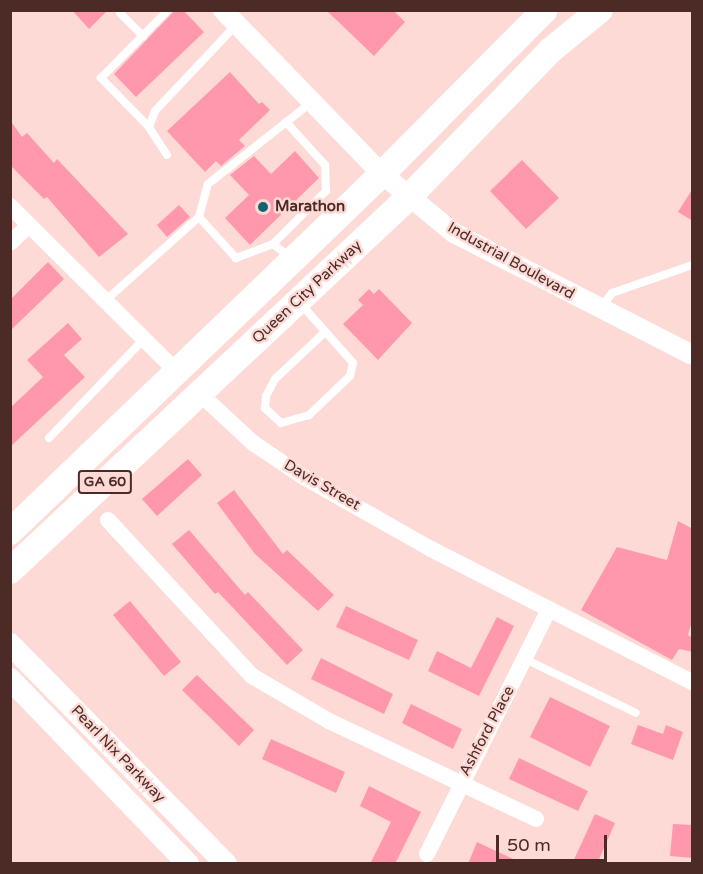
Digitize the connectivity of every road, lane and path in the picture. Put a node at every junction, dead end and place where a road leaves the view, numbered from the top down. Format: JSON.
{"nodes":[{"id":1,"x":168,"y":10,"type":"edge"},
{"id":2,"x":545,"y":10,"type":"edge"},
{"id":3,"x":600,"y":10,"type":"edge"},
{"id":4,"x":120,"y":13,"type":"dead end"},
{"id":5,"x":230,"y":17,"type":"edge"},
{"id":6,"x":143,"y":36,"type":"junction"},
{"id":7,"x":312,"y":102,"type":"junction"},
{"id":8,"x":286,"y":122,"type":"junction"},
{"id":9,"x":149,"y":127,"type":"junction"},
{"id":10,"x":167,"y":155,"type":"dead end"},
{"id":11,"x":382,"y":174,"type":"junction"},
{"id":12,"x":408,"y":198,"type":"junction"},
{"id":13,"x":10,"y":206,"type":"edge"},
{"id":14,"x":321,"y":214,"type":"junction"},
{"id":15,"x":199,"y":217,"type":"junction"},
{"id":16,"x":29,"y":225,"type":"junction"},
{"id":17,"x":10,"y":243,"type":"edge"},
{"id":18,"x":283,"y":252,"type":"junction"},
{"id":19,"x":693,"y":265,"type":"edge"},
{"id":20,"x":298,"y":300,"type":"junction"},
{"id":21,"x":105,"y":302,"type":"junction"},
{"id":22,"x":600,"y":309,"type":"junction"},
{"id":23,"x":325,"y":332,"type":"junction"},
{"id":24,"x":144,"y":339,"type":"junction"},
{"id":25,"x":693,"y":355,"type":"edge"},
{"id":26,"x":176,"y":370,"type":"junction"},
{"id":27,"x":198,"y":392,"type":"junction"},
{"id":28,"x":49,"y":438,"type":"dead end"},
{"id":29,"x":108,"y":520,"type":"dead end"},
{"id":30,"x":10,"y":532,"type":"edge"},
{"id":31,"x":10,"y":571,"type":"edge"},
{"id":32,"x":549,"y":609,"type":"junction"},
{"id":33,"x":10,"y":644,"type":"edge"},
{"id":34,"x":525,"y":659,"type":"junction"},
{"id":35,"x":10,"y":679,"type":"edge"},
{"id":36,"x":693,"y":682,"type":"edge"},
{"id":37,"x":636,"y":713,"type":"dead end"},
{"id":38,"x":460,"y":783,"type":"junction"},
{"id":39,"x":536,"y":819,"type":"dead end"},
{"id":40,"x":427,"y":854,"type":"dead end"},
{"id":41,"x":188,"y":864,"type":"edge"},
{"id":42,"x":226,"y":864,"type":"edge"}],
"edges":[{"from":1,"to":6,"type":"lane"},
{"from":2,"to":11,"type":"main road","number":"GA 60"},
{"from":3,"to":12,"type":"main road","name":"Queen City Parkway","number":"GA 60"},
{"from":4,"to":6,"type":"lane"},
{"from":5,"to":7,"type":"street","name":"Industrial Boulevard"},
{"from":5,"to":9,"type":"lane"},
{"from":6,"to":9,"type":"lane"},
{"from":7,"to":8,"type":"lane"},
{"from":7,"to":11,"type":"street","name":"Industrial Boulevard"},
{"from":8,"to":14,"type":"lane"},
{"from":8,"to":15,"type":"lane"},
{"from":9,"to":10,"type":"lane"},
{"from":11,"to":12,"type":"street","name":"Industrial Boulevard"},
{"from":11,"to":14,"type":"main road","number":"GA 60"},
{"from":12,"to":20,"type":"main road","name":"Queen City Parkway","number":"GA 60"},
{"from":12,"to":22,"type":"street","name":"Industrial Boulevard"},
{"from":13,"to":16,"type":"street","name":"Davis Street"},
{"from":14,"to":18,"type":"main road","number":"GA 60"},
{"from":15,"to":18,"type":"lane"},
{"from":15,"to":21,"type":"lane"},
{"from":16,"to":17,"type":"street"},
{"from":16,"to":21,"type":"street","name":"Davis Street"},
{"from":18,"to":26,"type":"main road","number":"GA 60"},
{"from":19,"to":22,"type":"lane"},
{"from":20,"to":23,"type":"lane"},
{"from":20,"to":27,"type":"main road","name":"Queen City Parkway","number":"GA 60"},
{"from":21,"to":24,"type":"street","name":"Davis Street"},
{"from":22,"to":25,"type":"street","name":"Industrial Boulevard"},
{"from":23,"to":23,"type":"lane"},
{"from":24,"to":26,"type":"street","name":"Davis Street"},
{"from":24,"to":28,"type":"lane"},
{"from":26,"to":27,"type":"main road","name":"Davis Street"},
{"from":26,"to":30,"type":"main road","number":"GA 60"},
{"from":27,"to":31,"type":"main road","name":"Queen City Parkway","number":"GA 60"},
{"from":27,"to":32,"type":"street","name":"Davis Street"},
{"from":29,"to":38,"type":"street"},
{"from":32,"to":34,"type":"street","name":"Ashford Place"},
{"from":32,"to":36,"type":"street","name":"Davis Street"},
{"from":33,"to":42,"type":"main road","name":"Pearl Nix Parkway"},
{"from":34,"to":37,"type":"lane"},
{"from":34,"to":38,"type":"street","name":"Ashford Place"},
{"from":35,"to":41,"type":"main road","name":"Pearl Nix Parkway"},
{"from":38,"to":39,"type":"street"},
{"from":38,"to":40,"type":"street","name":"Ashford Place"}]}
